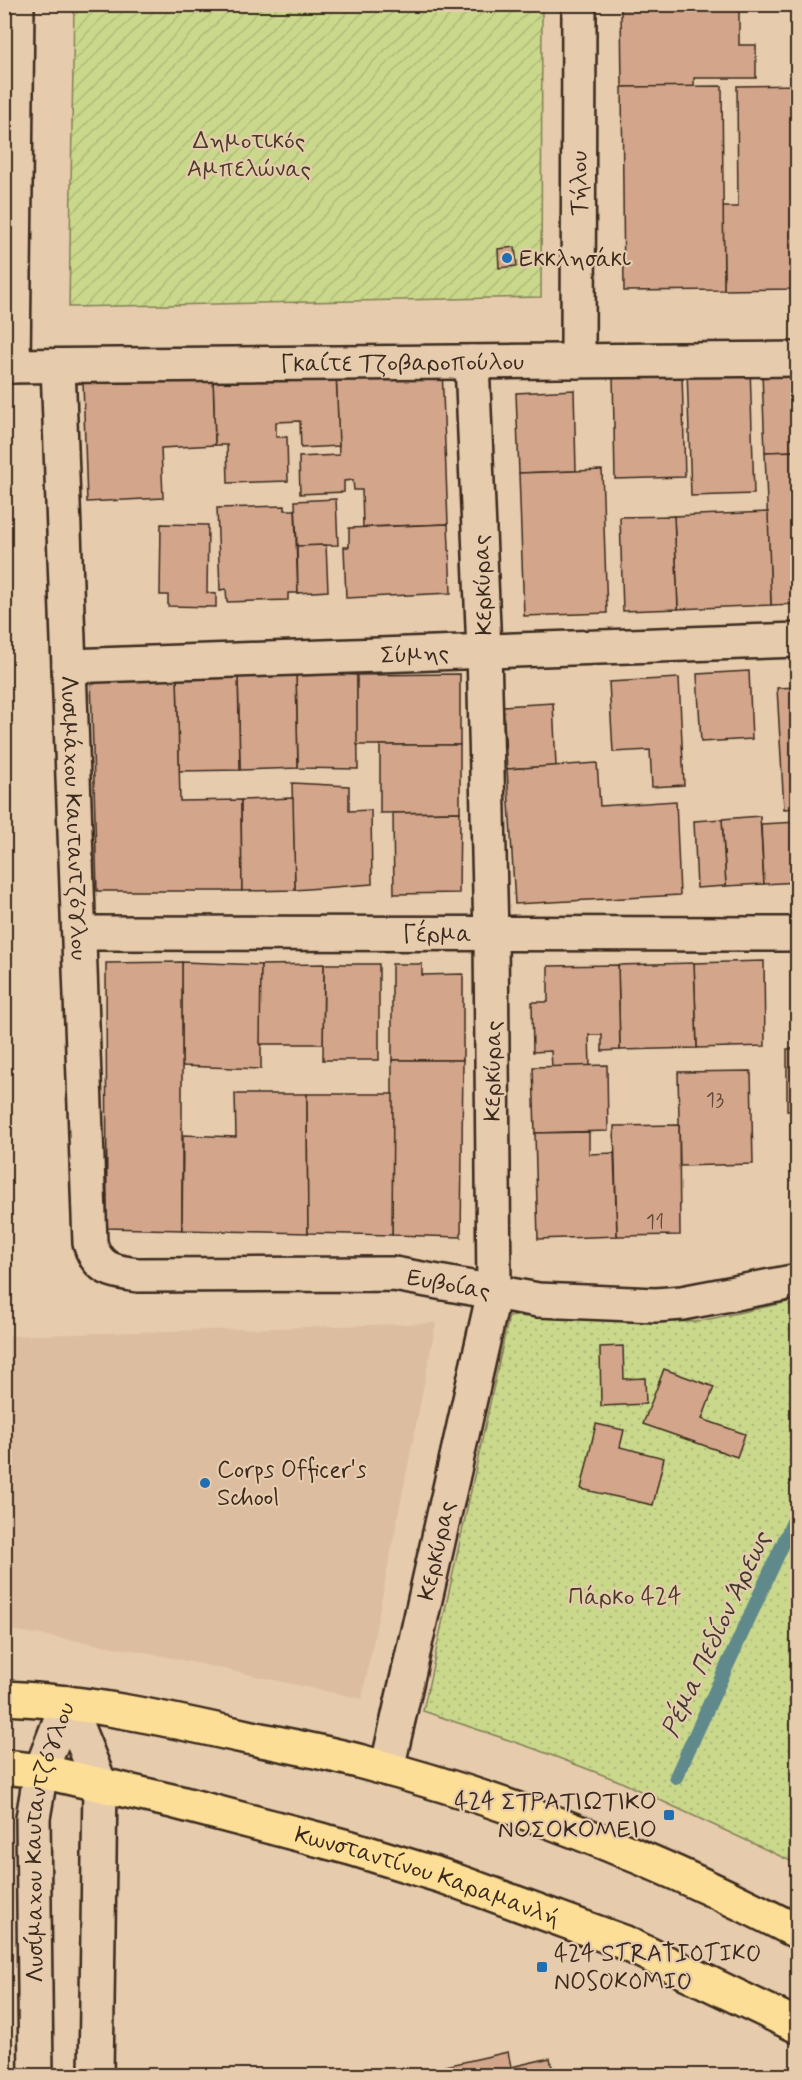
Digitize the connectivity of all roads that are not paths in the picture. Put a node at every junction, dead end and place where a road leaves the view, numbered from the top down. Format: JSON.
{"nodes":[{"id":1,"x":16,"y":4,"type":"edge"},
{"id":2,"x":579,"y":4,"type":"edge"},
{"id":3,"x":798,"y":359,"type":"edge"},
{"id":4,"x":578,"y":361,"type":"junction"},
{"id":5,"x":472,"y":362,"type":"junction"},
{"id":6,"x":9,"y":366,"type":"edge"},
{"id":7,"x":58,"y":366,"type":"junction"},
{"id":8,"x":798,"y":640,"type":"edge"},
{"id":9,"x":484,"y":651,"type":"junction"},
{"id":10,"x":69,"y":666,"type":"junction"},
{"id":11,"x":79,"y":933,"type":"junction"},
{"id":12,"x":491,"y":934,"type":"junction"},
{"id":13,"x":798,"y":934,"type":"edge"},
{"id":14,"x":100,"y":1265,"type":"joint"},
{"id":15,"x":798,"y":1281,"type":"edge"},
{"id":16,"x":494,"y":1292,"type":"junction"},
{"id":17,"x":4,"y":1698,"type":"edge"},
{"id":18,"x":67,"y":1703,"type":"junction"},
{"id":19,"x":4,"y":1767,"type":"edge"},
{"id":20,"x":387,"y":1769,"type":"junction"},
{"id":21,"x":42,"y":1771,"type":"junction"},
{"id":22,"x":100,"y":1784,"type":"junction"},
{"id":23,"x":798,"y":1932,"type":"edge"},
{"id":24,"x":798,"y":2026,"type":"edge"},
{"id":25,"x":36,"y":2076,"type":"edge"},
{"id":26,"x":96,"y":2076,"type":"edge"}],
"edges":[{"from":1,"to":6,"type":"street"},
{"from":2,"to":4,"type":"street","name":"Τήλου"},
{"from":3,"to":4,"type":"street","name":"Γκαίτε Τζοβαροπούλου"},
{"from":4,"to":5,"type":"street","name":"Γκαίτε Τζοβαροπούλου"},
{"from":5,"to":7,"type":"street","name":"Γκαίτε Τζοβαροπούλου"},
{"from":5,"to":9,"type":"street","name":"Κερκύρας"},
{"from":6,"to":7,"type":"street","name":"Γκαίτε Τζοβαροπούλου"},
{"from":7,"to":10,"type":"street","name":"Λυσιμάχου Καυταντζόγλου"},
{"from":8,"to":9,"type":"street","name":"Σύμης"},
{"from":9,"to":10,"type":"street","name":"Σύμης"},
{"from":9,"to":12,"type":"street","name":"Κερκύρας"},
{"from":10,"to":11,"type":"street","name":"Λυσιμάχου Καυταντζόγλου"},
{"from":11,"to":12,"type":"street","name":"Γέρμα"},
{"from":11,"to":14,"type":"street","name":"Λυσιμάχου Καυταντζόγλου"},
{"from":12,"to":13,"type":"street","name":"Γέρμα"},
{"from":12,"to":16,"type":"street","name":"Κερκύρας"},
{"from":14,"to":16,"type":"street","name":"Ευβοίας"},
{"from":15,"to":16,"type":"street","name":"Ευβοίας"},
{"from":16,"to":20,"type":"street","name":"Κερκύρας"},
{"from":17,"to":18,"type":"main road"},
{"from":18,"to":20,"type":"main road"},
{"from":18,"to":21,"type":"street","name":"Λυσίμαχου Καυταντζόγλου"},
{"from":18,"to":22,"type":"street","name":"Λυσίμαχου Καυταντζόγλου"},
{"from":19,"to":21,"type":"main road","name":"Κωνσταντίνου Καραμανλή"},
{"from":20,"to":23,"type":"main road"},
{"from":21,"to":22,"type":"main road","name":"Κωνσταντίνου Καραμανλή"},
{"from":21,"to":25,"type":"street","name":"Λυσίμαχου Καυταντζόγλου"},
{"from":22,"to":24,"type":"main road","name":"Κωνσταντίνου Καραμανλή"},
{"from":22,"to":26,"type":"street","name":"Λυσίμαχου Καυταντζόγλου"}]}
